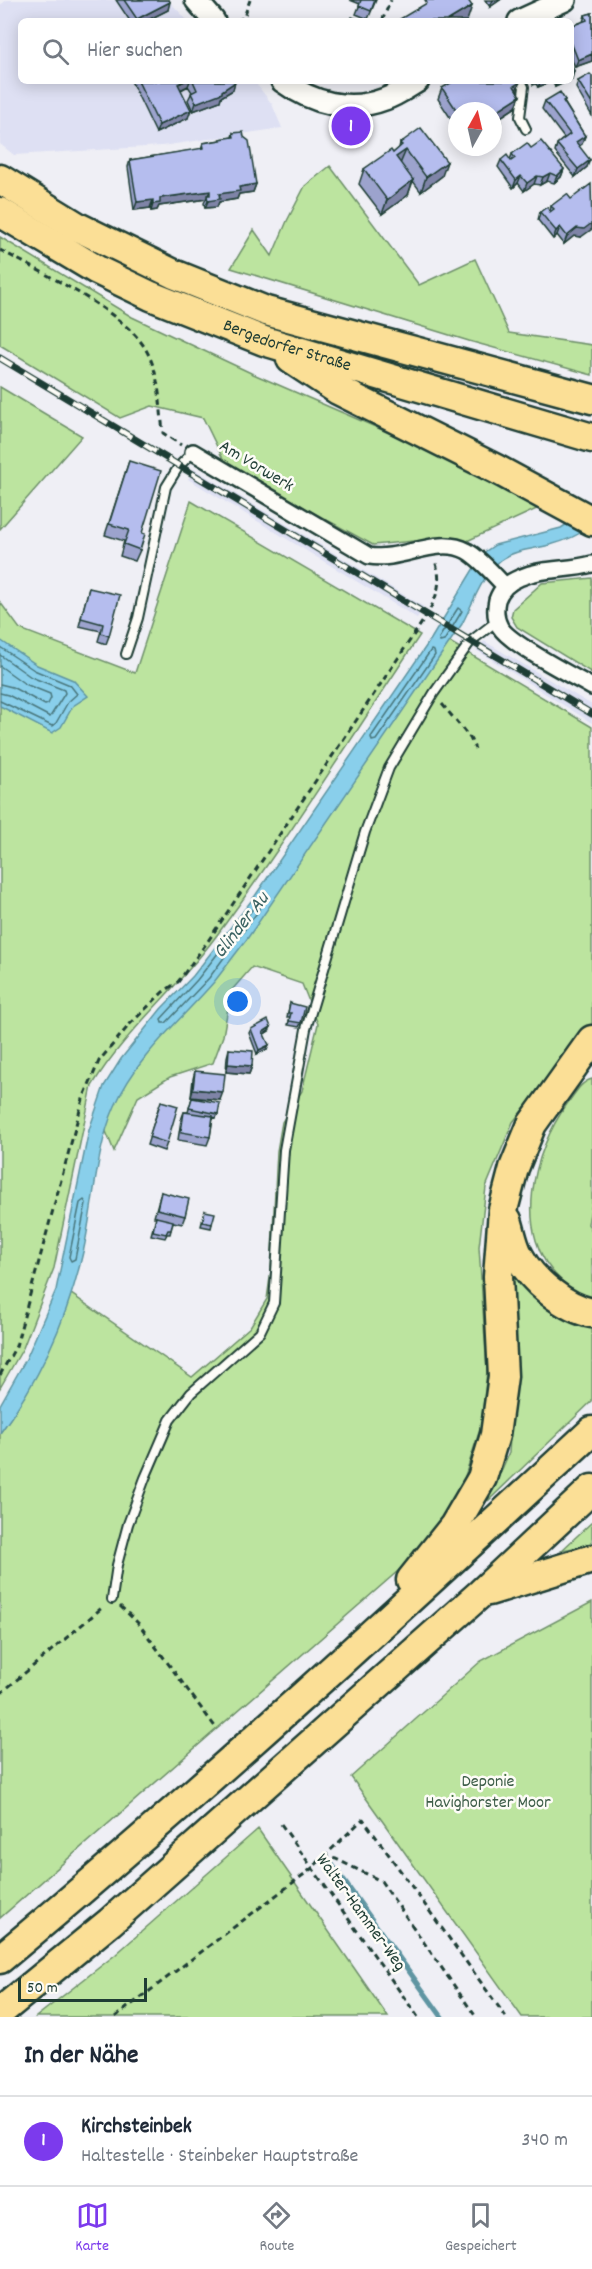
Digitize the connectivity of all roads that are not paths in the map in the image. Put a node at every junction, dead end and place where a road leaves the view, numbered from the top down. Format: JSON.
{"nodes":[{"id":1,"x":196,"y":0,"type":"edge"},
{"id":2,"x":565,"y":0,"type":"edge"},
{"id":3,"x":211,"y":18,"type":"edge"},
{"id":4,"x":526,"y":18,"type":"edge"},
{"id":5,"x":286,"y":84,"type":"edge"},
{"id":6,"x":413,"y":84,"type":"edge"},
{"id":7,"x":522,"y":84,"type":"edge"},
{"id":8,"x":526,"y":129,"type":"dead end"},
{"id":9,"x":0,"y":179,"type":"edge"},
{"id":10,"x":0,"y":212,"type":"edge"},
{"id":11,"x":264,"y":341,"type":"junction"},
{"id":12,"x":592,"y":399,"type":"edge"},
{"id":13,"x":592,"y":438,"type":"edge"},
{"id":14,"x":193,"y":452,"type":"joint"},
{"id":15,"x":592,"y":521,"type":"edge"},
{"id":16,"x":592,"y":564,"type":"edge"},
{"id":17,"x":505,"y":586,"type":"junction"},
{"id":18,"x":497,"y":621,"type":"junction"},
{"id":19,"x":126,"y":654,"type":"dead end"},
{"id":20,"x":592,"y":687,"type":"edge"},
{"id":21,"x":589,"y":1047,"type":"edge"},
{"id":22,"x":503,"y":1210,"type":"junction"},
{"id":23,"x":592,"y":1313,"type":"edge"},
{"id":24,"x":592,"y":1431,"type":"edge"},
{"id":25,"x":592,"y":1489,"type":"edge"},
{"id":26,"x":592,"y":1559,"type":"edge"},
{"id":27,"x":481,"y":1593,"type":"junction"},
{"id":28,"x":112,"y":1599,"type":"road end"},
{"id":29,"x":395,"y":1614,"type":"junction"},
{"id":30,"x":0,"y":1959,"type":"edge"},
{"id":31,"x":0,"y":2012,"type":"edge"}],
"edges":[{"from":1,"to":3,"type":"street"},
{"from":2,"to":4,"type":"street"},
{"from":5,"to":6,"type":"street"},
{"from":7,"to":8,"type":"lane"},
{"from":9,"to":12,"type":"highway","name":"Bergedorfer Straße"},
{"from":10,"to":11,"type":"highway","name":"Bergedorfer Straße"},
{"from":11,"to":13,"type":"highway","name":"Bergedorfer Straße"},
{"from":11,"to":15,"type":"highway"},
{"from":14,"to":17,"type":"street","name":"Am Vorwerk"},
{"from":14,"to":19,"type":"lane","name":"Am Vorwerk"},
{"from":16,"to":17,"type":"street"},
{"from":17,"to":18,"type":"street"},
{"from":18,"to":20,"type":"street"},
{"from":18,"to":28,"type":"lane"},
{"from":21,"to":22,"type":"highway"},
{"from":22,"to":23,"type":"highway"},
{"from":22,"to":29,"type":"highway"},
{"from":24,"to":29,"type":"highway"},
{"from":25,"to":27,"type":"highway"},
{"from":26,"to":27,"type":"highway"},
{"from":27,"to":31,"type":"highway"},
{"from":29,"to":30,"type":"highway"}]}
